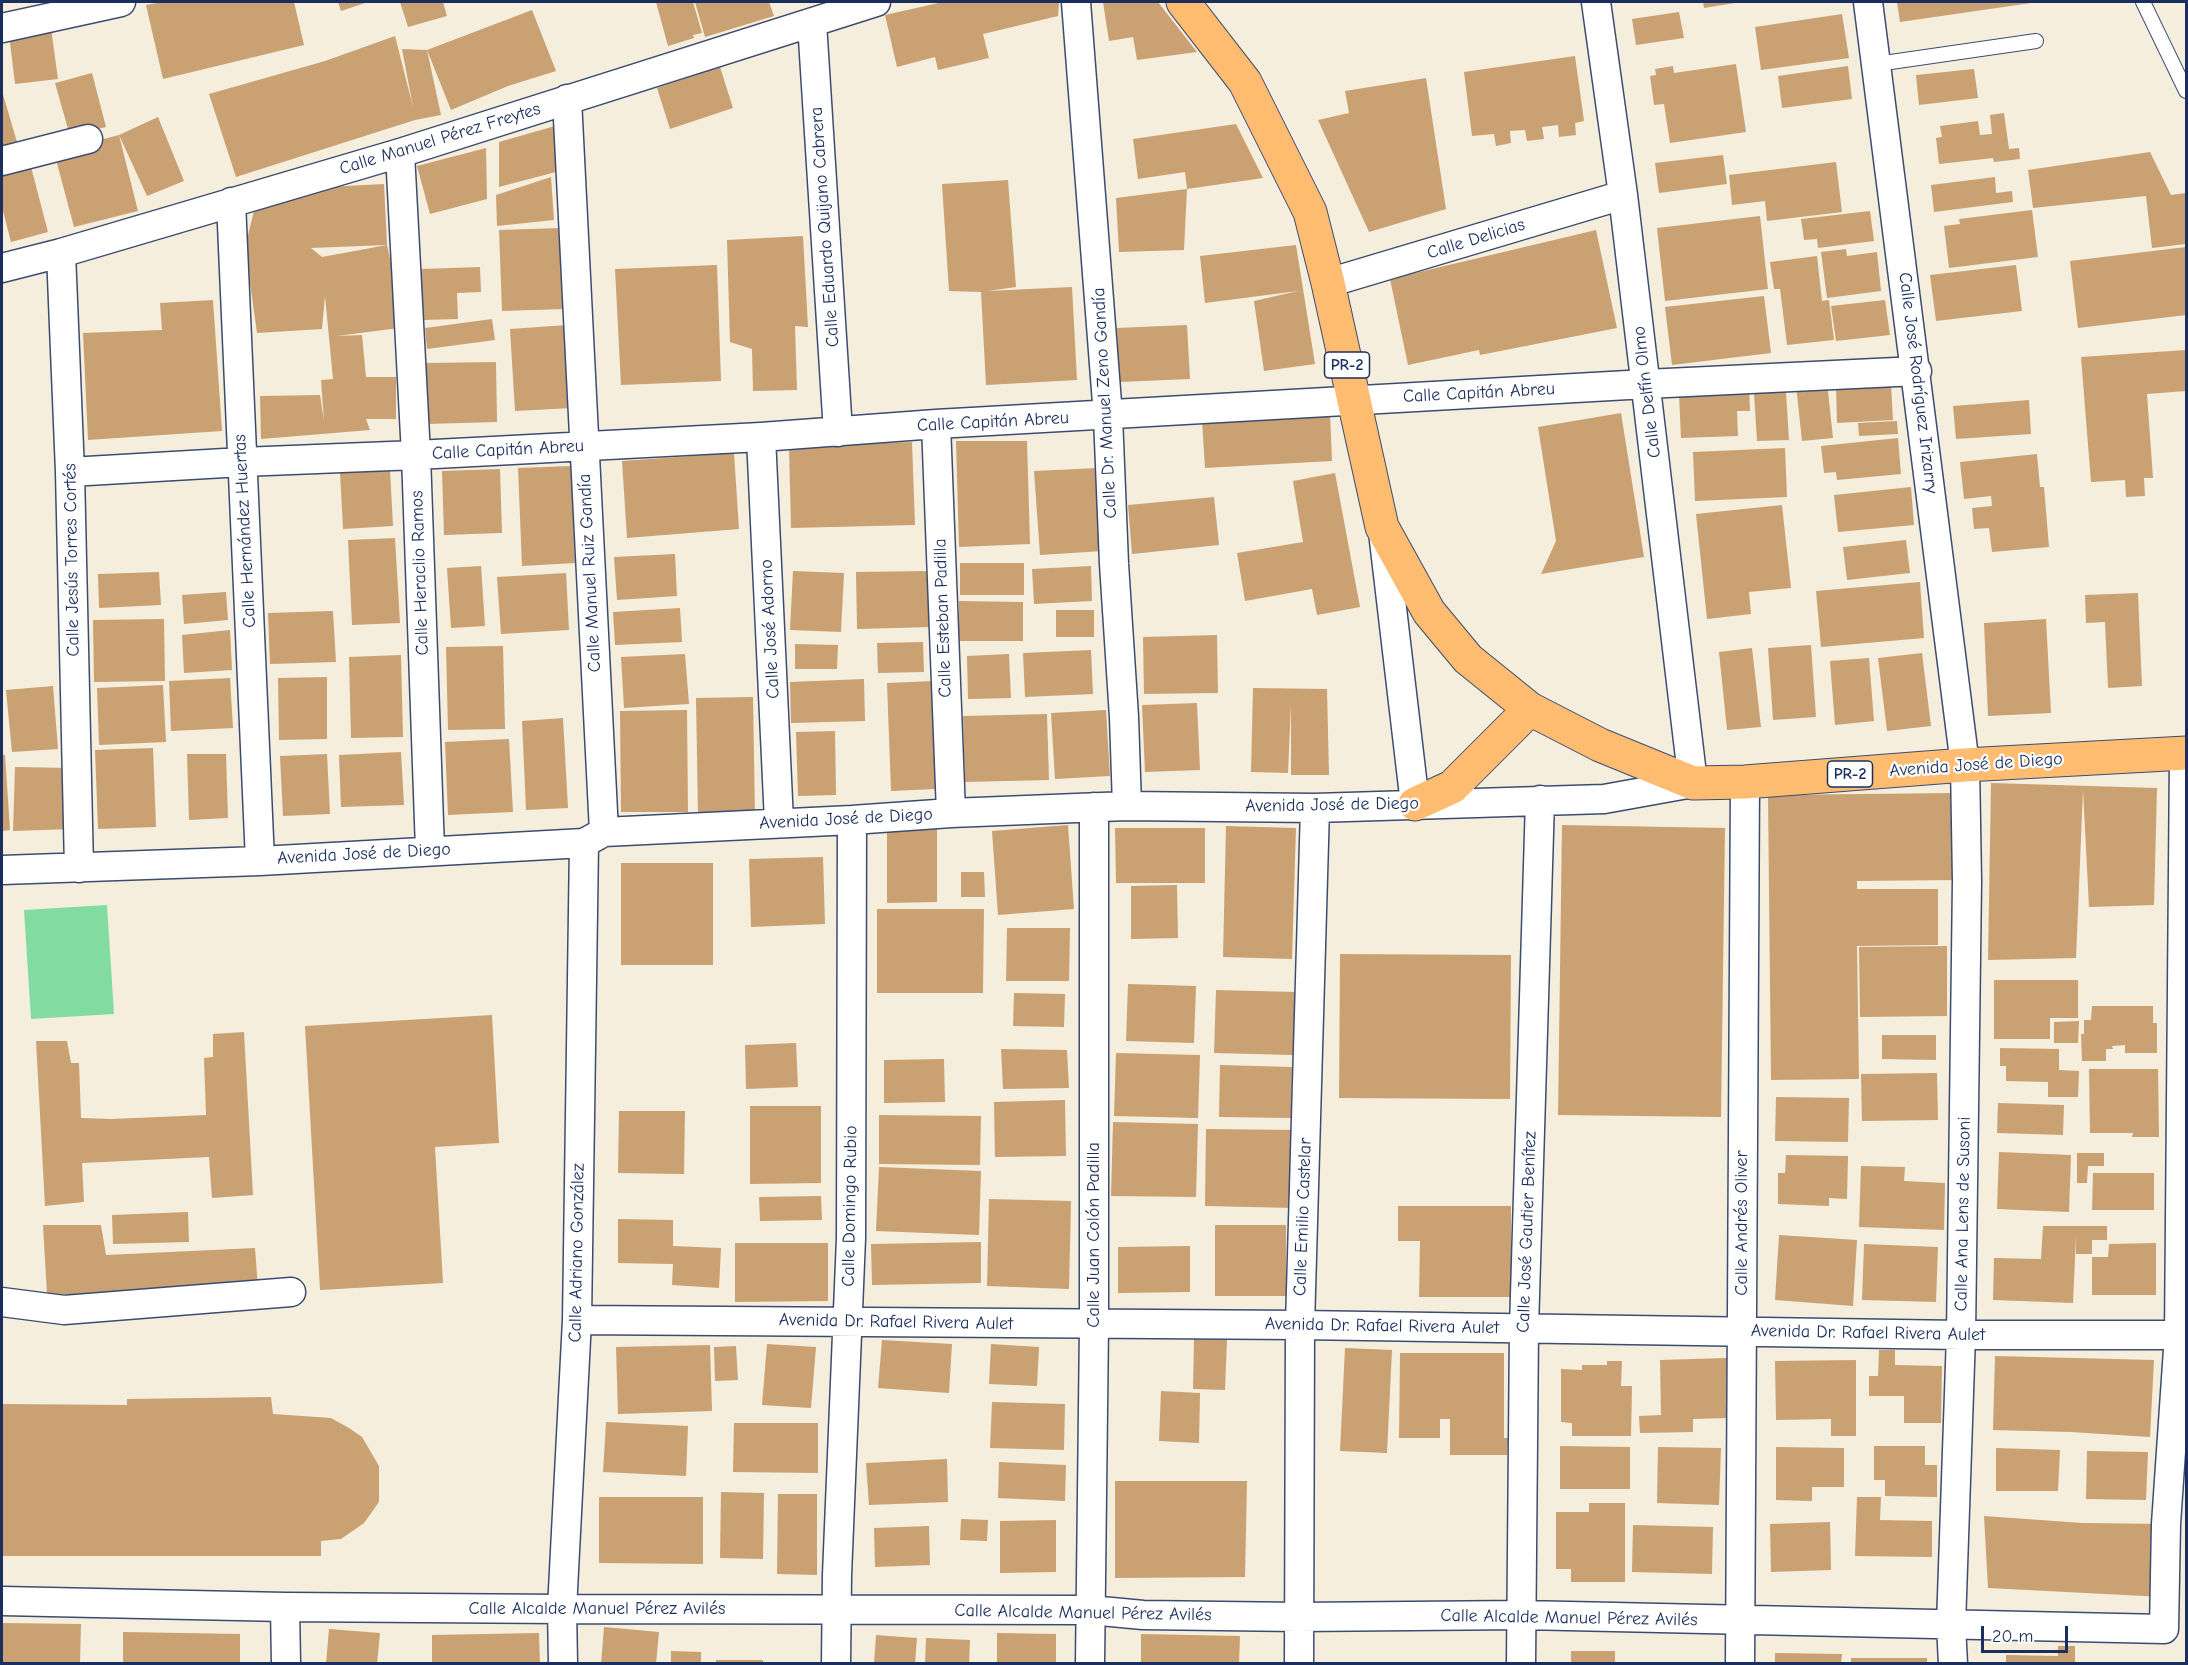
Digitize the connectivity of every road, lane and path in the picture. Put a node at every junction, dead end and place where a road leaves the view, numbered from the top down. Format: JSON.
{"nodes":[{"id":1,"x":876,"y":2,"type":"edge"},
{"id":2,"x":1076,"y":2,"type":"edge"},
{"id":3,"x":1183,"y":2,"type":"edge"},
{"id":4,"x":1596,"y":2,"type":"edge"},
{"id":5,"x":1868,"y":2,"type":"edge"},
{"id":6,"x":2143,"y":2,"type":"edge"},
{"id":7,"x":112,"y":3,"type":"edge"},
{"id":8,"x":812,"y":23,"type":"junction"},
{"id":9,"x":2,"y":28,"type":"edge"},
{"id":10,"x":2036,"y":40,"type":"dead end"},
{"id":11,"x":1877,"y":64,"type":"junction"},
{"id":12,"x":2187,"y":91,"type":"edge"},
{"id":13,"x":567,"y":99,"type":"junction"},
{"id":14,"x":88,"y":139,"type":"dead end"},
{"id":15,"x":400,"y":153,"type":"junction"},
{"id":16,"x":2,"y":161,"type":"edge"},
{"id":17,"x":1623,"y":195,"type":"junction"},
{"id":18,"x":231,"y":202,"type":"junction"},
{"id":19,"x":61,"y":253,"type":"junction"},
{"id":20,"x":2,"y":268,"type":"edge"},
{"id":21,"x":1328,"y":283,"type":"junction"},
{"id":22,"x":1917,"y":371,"type":"junction"},
{"id":23,"x":1646,"y":384,"type":"junction"},
{"id":24,"x":1355,"y":400,"type":"junction"},
{"id":25,"x":1108,"y":416,"type":"junction"},
{"id":26,"x":936,"y":424,"type":"junction"},
{"id":27,"x":838,"y":432,"type":"junction"},
{"id":28,"x":761,"y":437,"type":"junction"},
{"id":29,"x":583,"y":445,"type":"junction"},
{"id":30,"x":416,"y":455,"type":"junction"},
{"id":31,"x":242,"y":462,"type":"junction"},
{"id":32,"x":70,"y":472,"type":"junction"},
{"id":33,"x":1382,"y":527,"type":"junction"},
{"id":34,"x":1530,"y":709,"type":"junction"},
{"id":35,"x":2185,"y":753,"type":"edge"},
{"id":36,"x":1965,"y":765,"type":"junction"},
{"id":37,"x":1745,"y":782,"type":"junction"},
{"id":38,"x":1693,"y":783,"type":"junction"},
{"id":39,"x":1540,"y":800,"type":"junction"},
{"id":40,"x":1415,"y":804,"type":"junction"},
{"id":41,"x":1127,"y":806,"type":"junction"},
{"id":42,"x":1094,"y":807,"type":"junction"},
{"id":43,"x":1315,"y":808,"type":"junction"},
{"id":44,"x":951,"y":813,"type":"junction"},
{"id":45,"x":852,"y":819,"type":"junction"},
{"id":46,"x":779,"y":822,"type":"junction"},
{"id":47,"x":594,"y":837,"type":"junction"},
{"id":48,"x":430,"y":850,"type":"junction"},
{"id":49,"x":260,"y":861,"type":"junction"},
{"id":50,"x":79,"y":868,"type":"junction"},
{"id":51,"x":2,"y":870,"type":"edge"},
{"id":52,"x":291,"y":1292,"type":"dead end"},
{"id":53,"x":2,"y":1302,"type":"edge"},
{"id":54,"x":577,"y":1320,"type":"junction"},
{"id":55,"x":848,"y":1321,"type":"junction"},
{"id":56,"x":1094,"y":1324,"type":"junction"},
{"id":57,"x":1300,"y":1325,"type":"junction"},
{"id":58,"x":1524,"y":1328,"type":"junction"},
{"id":59,"x":1742,"y":1332,"type":"junction"},
{"id":60,"x":1961,"y":1335,"type":"junction"},
{"id":61,"x":2182,"y":1335,"type":"edge"},
{"id":62,"x":2,"y":1601,"type":"edge"},
{"id":63,"x":285,"y":1607,"type":"junction"},
{"id":64,"x":562,"y":1609,"type":"junction"},
{"id":65,"x":837,"y":1610,"type":"junction"},
{"id":66,"x":1090,"y":1610,"type":"junction"},
{"id":67,"x":1522,"y":1615,"type":"junction"},
{"id":68,"x":1298,"y":1617,"type":"junction"},
{"id":69,"x":1739,"y":1621,"type":"junction"},
{"id":70,"x":1951,"y":1625,"type":"junction"},
{"id":71,"x":286,"y":1664,"type":"edge"},
{"id":72,"x":563,"y":1664,"type":"edge"},
{"id":73,"x":836,"y":1664,"type":"edge"},
{"id":74,"x":1090,"y":1664,"type":"edge"},
{"id":75,"x":1299,"y":1664,"type":"edge"},
{"id":76,"x":1521,"y":1664,"type":"edge"},
{"id":77,"x":1740,"y":1664,"type":"edge"},
{"id":78,"x":1953,"y":1664,"type":"edge"}],
"edges":[{"from":1,"to":8,"type":"street","name":"Calle Manuel Pérez Freytes"},
{"from":2,"to":25,"type":"street","name":"Calle Dr. Manuel Zeno Gandía"},
{"from":3,"to":21,"type":"main road","number":"PR-2"},
{"from":4,"to":17,"type":"street","name":"Calle Delfín Olmo"},
{"from":5,"to":11,"type":"street","name":"Calle José Rodríguez Irizarry"},
{"from":6,"to":12,"type":"lane"},
{"from":7,"to":9,"type":"street"},
{"from":8,"to":13,"type":"street","name":"Calle Manuel Pérez Freytes"},
{"from":8,"to":27,"type":"street","name":"Calle Eduardo Quijano Cabrera"},
{"from":10,"to":11,"type":"lane"},
{"from":11,"to":22,"type":"street","name":"Calle José Rodríguez Irizarry"},
{"from":13,"to":15,"type":"street","name":"Calle Manuel Pérez Freytes"},
{"from":13,"to":29,"type":"street","name":"Calle Manuel Ruiz Gandía"},
{"from":14,"to":16,"type":"street"},
{"from":15,"to":18,"type":"street","name":"Calle Manuel Pérez Freytes"},
{"from":15,"to":30,"type":"street","name":"Calle Heraclio Ramos"},
{"from":17,"to":21,"type":"street","name":"Calle Delicias"},
{"from":17,"to":23,"type":"street","name":"Calle Delfín Olmo"},
{"from":18,"to":19,"type":"street","name":"Calle Manuel Pérez Freytes"},
{"from":18,"to":31,"type":"street","name":"Calle Hernández Huertas"},
{"from":19,"to":20,"type":"street","name":"Calle Manuel Pérez Freytes"},
{"from":19,"to":32,"type":"street","name":"Calle Jesús Torres Cortés"},
{"from":21,"to":24,"type":"main road","number":"PR-2"},
{"from":22,"to":23,"type":"street","name":"Calle Capitán Abreu"},
{"from":22,"to":36,"type":"street","name":"Calle José Rodríguez Irizarry"},
{"from":23,"to":24,"type":"street","name":"Calle Capitán Abreu"},
{"from":23,"to":38,"type":"street","name":"Calle Delfín Olmo"},
{"from":24,"to":25,"type":"street","name":"Calle Capitán Abreu"},
{"from":24,"to":33,"type":"main road","number":"PR-2"},
{"from":25,"to":26,"type":"street","name":"Calle Capitán Abreu"},
{"from":25,"to":41,"type":"street","name":"Calle Dr. Manuel Zeno Gandía"},
{"from":26,"to":27,"type":"street","name":"Calle Capitán Abreu"},
{"from":26,"to":44,"type":"street","name":"Calle Esteban Padilla"},
{"from":27,"to":28,"type":"street","name":"Calle Capitán Abreu"},
{"from":28,"to":29,"type":"street","name":"Calle Capitán Abreu"},
{"from":28,"to":46,"type":"street","name":"Calle José Adorno"},
{"from":29,"to":30,"type":"street","name":"Calle Capitán Abreu"},
{"from":29,"to":47,"type":"street","name":"Calle Manuel Ruiz Gandía"},
{"from":30,"to":31,"type":"street","name":"Calle Capitán Abreu"},
{"from":30,"to":48,"type":"street","name":"Calle Heraclio Ramos"},
{"from":31,"to":32,"type":"street","name":"Calle Capitán Abreu"},
{"from":31,"to":49,"type":"street","name":"Calle Hernández Huertas"},
{"from":32,"to":50,"type":"street","name":"Calle Jesús Torres Cortés"},
{"from":33,"to":34,"type":"main road","number":"PR-2"},
{"from":33,"to":40,"type":"street"},
{"from":34,"to":38,"type":"main road","name":"Avenida José de Diego","number":"PR-2"},
{"from":34,"to":40,"type":"main road"},
{"from":35,"to":36,"type":"main road","name":"Avenida José de Diego","number":"PR-2"},
{"from":35,"to":61,"type":"street"},
{"from":36,"to":37,"type":"main road","name":"Avenida José de Diego","number":"PR-2"},
{"from":36,"to":60,"type":"street","name":"Calle Ana Lens de Susoni"},
{"from":37,"to":38,"type":"main road","name":"Avenida José de Diego","number":"PR-2"},
{"from":37,"to":59,"type":"street","name":"Calle Andrés Oliver"},
{"from":38,"to":39,"type":"street","name":"Avenida José de Diego"},
{"from":39,"to":40,"type":"street","name":"Avenida José de Diego"},
{"from":39,"to":58,"type":"street","name":"Calle José Gautier Benítez"},
{"from":40,"to":43,"type":"street","name":"Avenida José de Diego"},
{"from":41,"to":42,"type":"street","name":"Avenida José de Diego"},
{"from":41,"to":43,"type":"street","name":"Avenida José de Diego"},
{"from":42,"to":44,"type":"street","name":"Avenida José de Diego"},
{"from":42,"to":56,"type":"street","name":"Calle Juan Colón Padilla"},
{"from":43,"to":57,"type":"street","name":"Calle Emilio Castelar"},
{"from":44,"to":45,"type":"street","name":"Avenida José de Diego"},
{"from":45,"to":46,"type":"street","name":"Avenida José de Diego"},
{"from":45,"to":55,"type":"street","name":"Calle Domingo Rubio"},
{"from":46,"to":47,"type":"street","name":"Avenida José de Diego"},
{"from":47,"to":48,"type":"street","name":"Avenida José de Diego"},
{"from":47,"to":54,"type":"street","name":"Calle Adriano González"},
{"from":48,"to":49,"type":"street","name":"Avenida José de Diego"},
{"from":49,"to":50,"type":"street","name":"Avenida José de Diego"},
{"from":50,"to":51,"type":"street","name":"Avenida José de Diego"},
{"from":52,"to":53,"type":"street"},
{"from":54,"to":55,"type":"street","name":"Avenida Dr. Rafael Rivera Aulet"},
{"from":54,"to":64,"type":"street","name":"Calle Adriano González"},
{"from":55,"to":56,"type":"street","name":"Avenida Dr. Rafael Rivera Aulet"},
{"from":55,"to":65,"type":"street","name":"Calle Domingo Rubio"},
{"from":56,"to":57,"type":"street","name":"Avenida Dr. Rafael Rivera Aulet"},
{"from":56,"to":66,"type":"street","name":"Calle Juan Colón Padilla"},
{"from":57,"to":58,"type":"street","name":"Avenida Dr. Rafael Rivera Aulet"},
{"from":57,"to":68,"type":"street","name":"Calle Emilio Castelar"},
{"from":58,"to":59,"type":"street","name":"Avenida Dr. Rafael Rivera Aulet"},
{"from":58,"to":67,"type":"street","name":"Calle José Gautier Benítez"},
{"from":59,"to":60,"type":"street","name":"Avenida Dr. Rafael Rivera Aulet"},
{"from":59,"to":69,"type":"street","name":"Calle Andrés Oliver"},
{"from":60,"to":61,"type":"street","name":"Avenida Dr. Rafael Rivera Aulet"},
{"from":60,"to":70,"type":"street","name":"Calle Ana Lens de Susoni"},
{"from":61,"to":70,"type":"street","name":"Calle Alcalde Manuel Pérez Avilés"},
{"from":62,"to":63,"type":"street","name":"Calle Alcalde Manuel Pérez Avilés"},
{"from":63,"to":64,"type":"street","name":"Calle Alcalde Manuel Pérez Avilés"},
{"from":63,"to":71,"type":"street"},
{"from":64,"to":65,"type":"street","name":"Calle Alcalde Manuel Pérez Avilés"},
{"from":64,"to":72,"type":"street","name":"Calle Adriano González"},
{"from":65,"to":66,"type":"street","name":"Calle Alcalde Manuel Pérez Avilés"},
{"from":65,"to":73,"type":"street","name":"Calle Domingo Rubio"},
{"from":66,"to":68,"type":"street","name":"Calle Alcalde Manuel Pérez Avilés"},
{"from":66,"to":74,"type":"street","name":"Calle Juan Colón Padilla"},
{"from":67,"to":68,"type":"street","name":"Calle Alcalde Manuel Pérez Avilés"},
{"from":67,"to":69,"type":"street","name":"Calle Alcalde Manuel Pérez Avilés"},
{"from":67,"to":76,"type":"street","name":"Calle José Gautier Benítez"},
{"from":68,"to":75,"type":"street","name":"Calle Emilio Castelar"},
{"from":69,"to":70,"type":"street","name":"Calle Alcalde Manuel Pérez Avilés"},
{"from":69,"to":77,"type":"street","name":"Calle Andrés Oliver"},
{"from":70,"to":78,"type":"street","name":"Calle Ana Lens de Susoni"}]}
